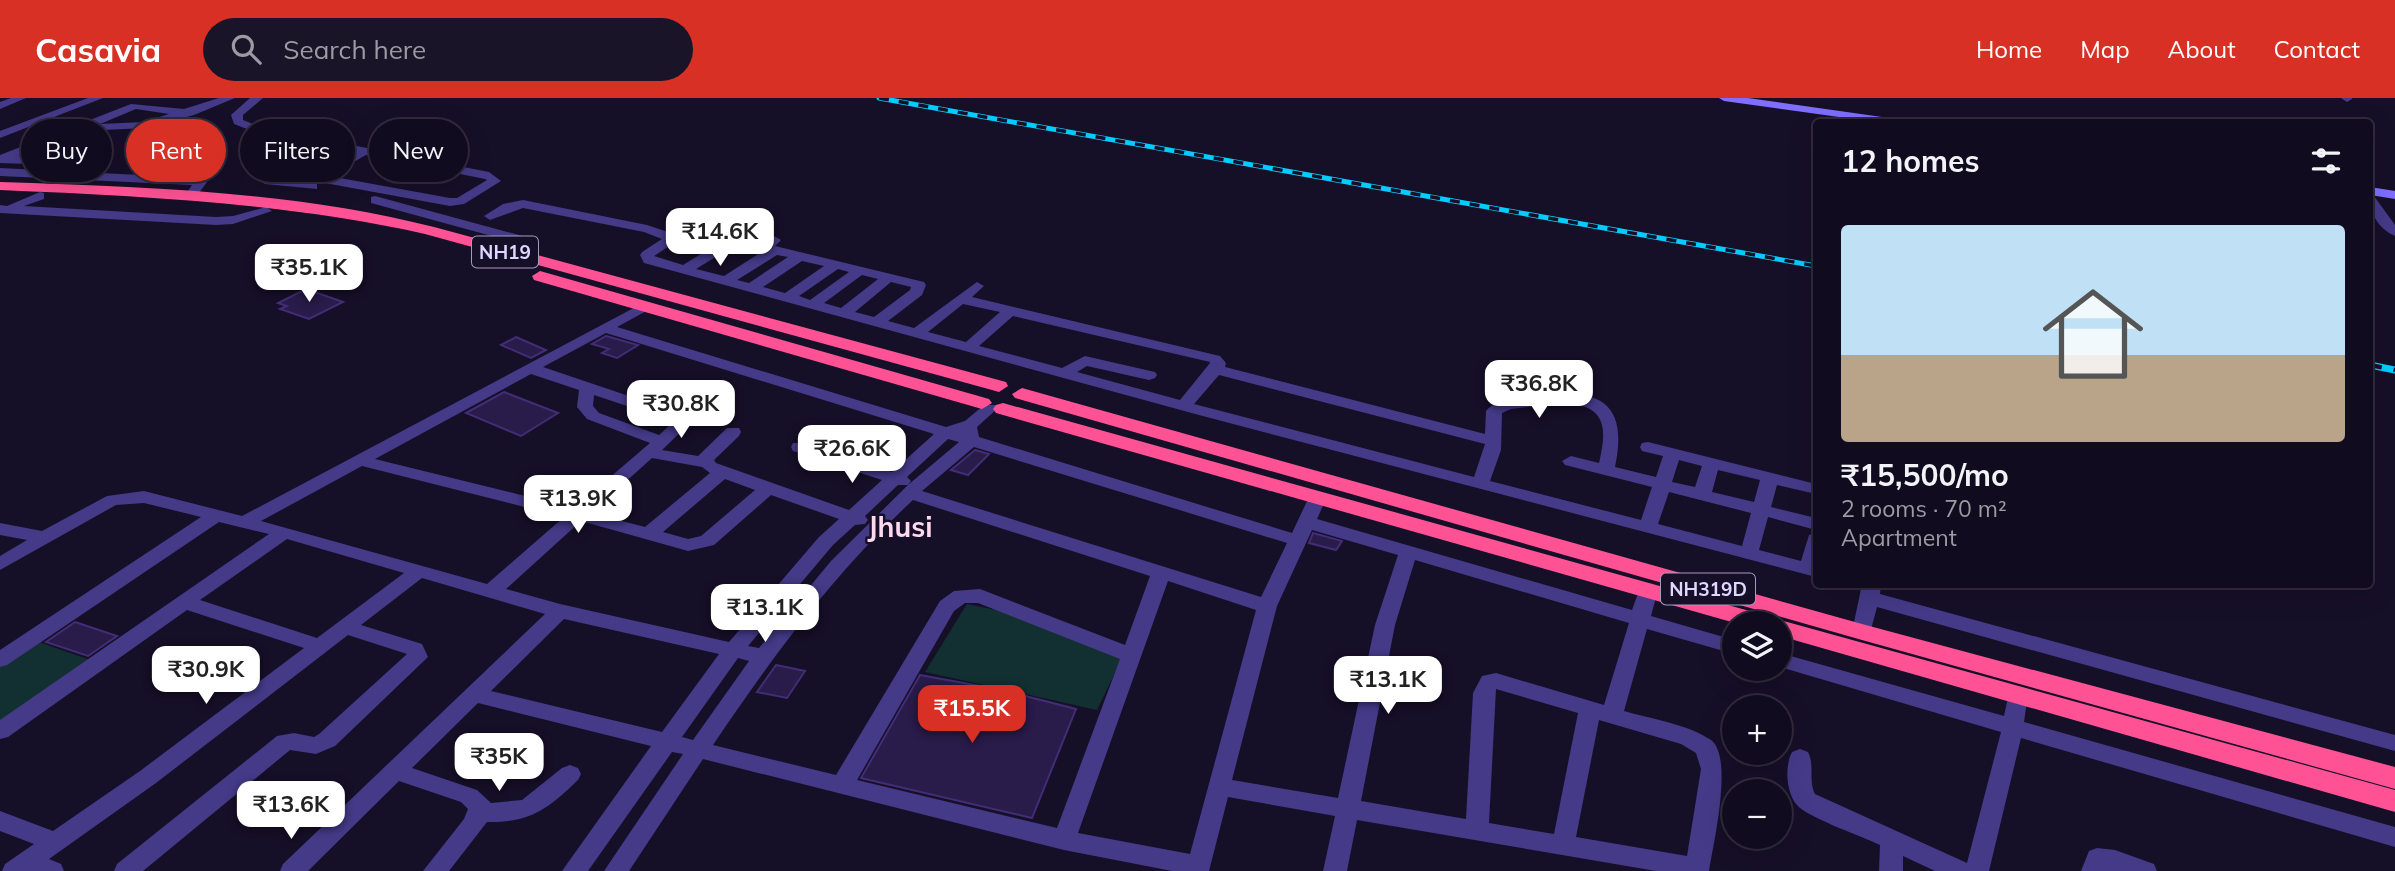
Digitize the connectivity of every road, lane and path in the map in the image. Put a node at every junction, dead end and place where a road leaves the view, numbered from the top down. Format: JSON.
{"nodes":[{"id":1,"x":21,"y":98,"type":"edge"},
{"id":2,"x":98,"y":98,"type":"edge"},
{"id":3,"x":230,"y":98,"type":"edge"},
{"id":4,"x":1724,"y":98,"type":"edge"},
{"id":5,"x":251,"y":99,"type":"edge"},
{"id":6,"x":0,"y":106,"type":"edge"},
{"id":7,"x":190,"y":113,"type":"junction"},
{"id":8,"x":41,"y":119,"type":"edge"},
{"id":9,"x":101,"y":119,"type":"edge"},
{"id":10,"x":1874,"y":119,"type":"edge"},
{"id":11,"x":0,"y":122,"type":"edge"},
{"id":12,"x":21,"y":124,"type":"edge"},
{"id":13,"x":21,"y":127,"type":"edge"},
{"id":14,"x":112,"y":129,"type":"edge"},
{"id":15,"x":0,"y":135,"type":"edge"},
{"id":16,"x":366,"y":150,"type":"junction"},
{"id":17,"x":21,"y":151,"type":"edge"},
{"id":18,"x":3,"y":159,"type":"edge"},
{"id":19,"x":21,"y":160,"type":"edge"},
{"id":20,"x":0,"y":172,"type":"edge"},
{"id":21,"x":281,"y":182,"type":"edge"},
{"id":22,"x":0,"y":186,"type":"edge"},
{"id":23,"x":313,"y":186,"type":"junction"},
{"id":24,"x":198,"y":189,"type":"junction"},
{"id":25,"x":2373,"y":191,"type":"edge"},
{"id":26,"x":2395,"y":195,"type":"edge"},
{"id":27,"x":289,"y":200,"type":"junction"},
{"id":28,"x":2373,"y":204,"type":"edge"},
{"id":29,"x":1,"y":206,"type":"edge"},
{"id":30,"x":266,"y":211,"type":"junction"},
{"id":31,"x":490,"y":216,"type":"dead end"},
{"id":32,"x":2395,"y":232,"type":"edge"},
{"id":33,"x":738,"y":237,"type":"dead end"},
{"id":34,"x":532,"y":243,"type":"dead end"},
{"id":35,"x":800,"y":256,"type":"junction"},
{"id":36,"x":835,"y":265,"type":"junction"},
{"id":37,"x":684,"y":270,"type":"junction"},
{"id":38,"x":861,"y":271,"type":"junction"},
{"id":39,"x":889,"y":277,"type":"junction"},
{"id":40,"x":726,"y":281,"type":"junction"},
{"id":41,"x":977,"y":286,"type":"dead end"},
{"id":42,"x":751,"y":288,"type":"junction"},
{"id":43,"x":787,"y":298,"type":"junction"},
{"id":44,"x":961,"y":299,"type":"junction"},
{"id":45,"x":812,"y":305,"type":"junction"},
{"id":46,"x":645,"y":306,"type":"junction"},
{"id":47,"x":1011,"y":310,"type":"junction"},
{"id":48,"x":844,"y":313,"type":"junction"},
{"id":49,"x":877,"y":322,"type":"junction"},
{"id":50,"x":605,"y":328,"type":"junction"},
{"id":51,"x":918,"y":333,"type":"junction"},
{"id":52,"x":969,"y":347,"type":"junction"},
{"id":53,"x":1172,"y":348,"type":"junction"},
{"id":54,"x":530,"y":368,"type":"junction"},
{"id":55,"x":1216,"y":369,"type":"junction"},
{"id":56,"x":1065,"y":373,"type":"junction"},
{"id":57,"x":1149,"y":374,"type":"junction"},
{"id":58,"x":999,"y":386,"type":"junction"},
{"id":59,"x":587,"y":387,"type":"junction"},
{"id":60,"x":1134,"y":392,"type":"junction"},
{"id":61,"x":1022,"y":394,"type":"junction"},
{"id":62,"x":1184,"y":406,"type":"junction"},
{"id":63,"x":992,"y":407,"type":"junction"},
{"id":64,"x":733,"y":432,"type":"dead end"},
{"id":65,"x":945,"y":433,"type":"junction"},
{"id":66,"x":971,"y":433,"type":"junction"},
{"id":67,"x":1494,"y":441,"type":"junction"},
{"id":68,"x":657,"y":447,"type":"junction"},
{"id":69,"x":799,"y":447,"type":"dead end"},
{"id":70,"x":1648,"y":447,"type":"dead end"},
{"id":71,"x":1673,"y":453,"type":"junction"},
{"id":72,"x":360,"y":460,"type":"junction"},
{"id":73,"x":1571,"y":461,"type":"dead end"},
{"id":74,"x":706,"y":463,"type":"junction"},
{"id":75,"x":1712,"y":463,"type":"junction"},
{"id":76,"x":1606,"y":470,"type":"junction"},
{"id":77,"x":722,"y":472,"type":"junction"},
{"id":78,"x":1770,"y":477,"type":"junction"},
{"id":79,"x":892,"y":478,"type":"junction"},
{"id":80,"x":1480,"y":485,"type":"junction"},
{"id":81,"x":1662,"y":485,"type":"junction"},
{"id":82,"x":768,"y":488,"type":"junction"},
{"id":83,"x":1813,"y":488,"type":"edge"},
{"id":84,"x":914,"y":489,"type":"junction"},
{"id":85,"x":1702,"y":494,"type":"junction"},
{"id":86,"x":1318,"y":497,"type":"junction"},
{"id":87,"x":1761,"y":509,"type":"junction"},
{"id":88,"x":579,"y":515,"type":"junction"},
{"id":89,"x":215,"y":516,"type":"junction"},
{"id":90,"x":850,"y":517,"type":"junction"},
{"id":91,"x":243,"y":523,"type":"junction"},
{"id":92,"x":1813,"y":523,"type":"edge"},
{"id":93,"x":876,"y":525,"type":"junction"},
{"id":94,"x":1648,"y":526,"type":"junction"},
{"id":95,"x":0,"y":529,"type":"edge"},
{"id":96,"x":1301,"y":531,"type":"junction"},
{"id":97,"x":284,"y":533,"type":"junction"},
{"id":98,"x":649,"y":534,"type":"junction"},
{"id":99,"x":44,"y":537,"type":"junction"},
{"id":100,"x":1408,"y":552,"type":"junction"},
{"id":101,"x":1749,"y":553,"type":"junction"},
{"id":102,"x":0,"y":564,"type":"edge"},
{"id":103,"x":1813,"y":570,"type":"edge"},
{"id":104,"x":419,"y":571,"type":"junction"},
{"id":105,"x":1161,"y":573,"type":"junction"},
{"id":106,"x":1813,"y":588,"type":"edge"},
{"id":107,"x":1815,"y":588,"type":"edge"},
{"id":108,"x":1648,"y":590,"type":"junction"},
{"id":109,"x":491,"y":591,"type":"junction"},
{"id":110,"x":1868,"y":601,"type":"edge"},
{"id":111,"x":184,"y":602,"type":"junction"},
{"id":112,"x":1267,"y":606,"type":"junction"},
{"id":113,"x":560,"y":611,"type":"junction"},
{"id":114,"x":1722,"y":611,"type":"edge"},
{"id":115,"x":1641,"y":620,"type":"junction"},
{"id":116,"x":345,"y":627,"type":"junction"},
{"id":117,"x":1792,"y":631,"type":"edge"},
{"id":118,"x":1722,"y":644,"type":"edge"},
{"id":119,"x":320,"y":646,"type":"junction"},
{"id":120,"x":733,"y":650,"type":"junction"},
{"id":121,"x":1130,"y":655,"type":"junction"},
{"id":122,"x":764,"y":657,"type":"junction"},
{"id":123,"x":0,"y":660,"type":"edge"},
{"id":124,"x":1792,"y":663,"type":"edge"},
{"id":125,"x":473,"y":694,"type":"junction"},
{"id":126,"x":2017,"y":694,"type":"junction"},
{"id":127,"x":1601,"y":712,"type":"junction"},
{"id":128,"x":2013,"y":727,"type":"junction"},
{"id":129,"x":0,"y":731,"type":"edge"},
{"id":130,"x":666,"y":741,"type":"junction"},
{"id":131,"x":2395,"y":743,"type":"edge"},
{"id":132,"x":699,"y":750,"type":"junction"},
{"id":133,"x":1800,"y":758,"type":"dead end"},
{"id":134,"x":394,"y":771,"type":"junction"},
{"id":135,"x":570,"y":774,"type":"dead end"},
{"id":136,"x":2395,"y":778,"type":"edge"},
{"id":137,"x":842,"y":785,"type":"junction"},
{"id":138,"x":1220,"y":787,"type":"junction"},
{"id":139,"x":2395,"y":801,"type":"edge"},
{"id":140,"x":1348,"y":808,"type":"junction"},
{"id":141,"x":480,"y":812,"type":"junction"},
{"id":142,"x":0,"y":821,"type":"edge"},
{"id":143,"x":1477,"y":830,"type":"junction"},
{"id":144,"x":2395,"y":837,"type":"edge"},
{"id":145,"x":1064,"y":840,"type":"junction"},
{"id":146,"x":55,"y":842,"type":"junction"},
{"id":147,"x":1892,"y":842,"type":"junction"},
{"id":148,"x":1563,"y":845,"type":"junction"},
{"id":149,"x":21,"y":866,"type":"edge"},
{"id":150,"x":1198,"y":869,"type":"edge"},
{"id":151,"x":1698,"y":869,"type":"edge"},
{"id":152,"x":52,"y":871,"type":"edge"},
{"id":153,"x":126,"y":871,"type":"edge"},
{"id":154,"x":292,"y":871,"type":"edge"},
{"id":155,"x":435,"y":871,"type":"edge"},
{"id":156,"x":574,"y":871,"type":"edge"},
{"id":157,"x":616,"y":871,"type":"edge"},
{"id":158,"x":1335,"y":871,"type":"edge"},
{"id":159,"x":1891,"y":871,"type":"edge"},
{"id":160,"x":1959,"y":871,"type":"edge"},
{"id":161,"x":1978,"y":871,"type":"edge"},
{"id":162,"x":2093,"y":871,"type":"edge"},
{"id":163,"x":2145,"y":871,"type":"edge"}],
"edges":[{"from":1,"to":6,"type":"street"},
{"from":2,"to":8,"type":"street"},
{"from":3,"to":7,"type":"street"},
{"from":4,"to":10,"type":"street"},
{"from":5,"to":16,"type":"street"},
{"from":7,"to":9,"type":"street"},
{"from":7,"to":14,"type":"street"},
{"from":11,"to":12,"type":"street"},
{"from":13,"to":15,"type":"street"},
{"from":16,"to":23,"type":"street"},
{"from":16,"to":23,"type":"street"},
{"from":17,"to":18,"type":"street"},
{"from":18,"to":19,"type":"street"},
{"from":20,"to":24,"type":"street"},
{"from":21,"to":23,"type":"street"},
{"from":22,"to":24,"type":"highway","number":"NH19"},
{"from":23,"to":27,"type":"street"},
{"from":23,"to":34,"type":"street"},
{"from":24,"to":27,"type":"highway","number":"NH19"},
{"from":25,"to":26,"type":"street"},
{"from":27,"to":58,"type":"highway","number":"NH19"},
{"from":28,"to":32,"type":"street"},
{"from":29,"to":30,"type":"street"},
{"from":29,"to":30,"type":"highway","number":"NH319D"},
{"from":30,"to":46,"type":"highway","number":"NH319D"},
{"from":31,"to":37,"type":"street"},
{"from":33,"to":37,"type":"street"},
{"from":35,"to":36,"type":"street"},
{"from":35,"to":40,"type":"street"},
{"from":35,"to":42,"type":"street"},
{"from":36,"to":38,"type":"street"},
{"from":36,"to":43,"type":"street"},
{"from":37,"to":40,"type":"street"},
{"from":38,"to":39,"type":"street"},
{"from":38,"to":45,"type":"street"},
{"from":39,"to":48,"type":"street"},
{"from":39,"to":49,"type":"street"},
{"from":40,"to":42,"type":"street"},
{"from":41,"to":44,"type":"street"},
{"from":42,"to":43,"type":"street"},
{"from":43,"to":45,"type":"street"},
{"from":44,"to":47,"type":"street"},
{"from":44,"to":51,"type":"street"},
{"from":45,"to":48,"type":"street"},
{"from":46,"to":50,"type":"street"},
{"from":46,"to":63,"type":"highway","number":"NH319D"},
{"from":47,"to":52,"type":"street"},
{"from":47,"to":53,"type":"street"},
{"from":48,"to":49,"type":"street"},
{"from":49,"to":51,"type":"street"},
{"from":50,"to":54,"type":"street"},
{"from":50,"to":65,"type":"street"},
{"from":51,"to":52,"type":"street"},
{"from":52,"to":56,"type":"street"},
{"from":53,"to":55,"type":"street"},
{"from":53,"to":57,"type":"street"},
{"from":54,"to":59,"type":"street"},
{"from":54,"to":72,"type":"street"},
{"from":55,"to":62,"type":"street"},
{"from":55,"to":67,"type":"street"},
{"from":56,"to":57,"type":"street"},
{"from":56,"to":60,"type":"street"},
{"from":57,"to":60,"type":"street"},
{"from":58,"to":61,"type":"highway","number":"NH19"},
{"from":58,"to":63,"type":"highway"},
{"from":59,"to":68,"type":"street"},
{"from":59,"to":68,"type":"street"},
{"from":60,"to":62,"type":"street"},
{"from":61,"to":63,"type":"highway"},
{"from":61,"to":106,"type":"highway","number":"NH319D"},
{"from":62,"to":80,"type":"street"},
{"from":63,"to":66,"type":"street"},
{"from":63,"to":86,"type":"highway","number":"NH319D"},
{"from":64,"to":74,"type":"street"},
{"from":65,"to":66,"type":"street"},
{"from":65,"to":79,"type":"street"},
{"from":66,"to":84,"type":"street"},
{"from":66,"to":96,"type":"street"},
{"from":67,"to":76,"type":"street"},
{"from":67,"to":80,"type":"street"},
{"from":68,"to":74,"type":"street"},
{"from":68,"to":88,"type":"street"},
{"from":69,"to":79,"type":"street"},
{"from":70,"to":71,"type":"street"},
{"from":71,"to":75,"type":"street"},
{"from":71,"to":81,"type":"street"},
{"from":72,"to":88,"type":"street"},
{"from":72,"to":91,"type":"street"},
{"from":73,"to":76,"type":"street"},
{"from":74,"to":77,"type":"street"},
{"from":75,"to":78,"type":"street"},
{"from":75,"to":85,"type":"street"},
{"from":76,"to":81,"type":"street"},
{"from":77,"to":82,"type":"street"},
{"from":77,"to":98,"type":"street"},
{"from":78,"to":83,"type":"street"},
{"from":78,"to":87,"type":"street"},
{"from":79,"to":84,"type":"street"},
{"from":79,"to":90,"type":"street"},
{"from":80,"to":94,"type":"street"},
{"from":81,"to":85,"type":"street"},
{"from":81,"to":94,"type":"street"},
{"from":82,"to":90,"type":"street"},
{"from":82,"to":98,"type":"street"},
{"from":84,"to":93,"type":"street"},
{"from":84,"to":105,"type":"street"},
{"from":85,"to":87,"type":"street"},
{"from":86,"to":96,"type":"street"},
{"from":86,"to":108,"type":"highway","number":"NH319D"},
{"from":87,"to":92,"type":"street"},
{"from":87,"to":101,"type":"street"},
{"from":88,"to":98,"type":"street"},
{"from":88,"to":109,"type":"street"},
{"from":89,"to":91,"type":"street"},
{"from":89,"to":99,"type":"street"},
{"from":89,"to":123,"type":"street"},
{"from":90,"to":93,"type":"street"},
{"from":90,"to":120,"type":"street"},
{"from":91,"to":97,"type":"street"},
{"from":93,"to":122,"type":"street"},
{"from":94,"to":101,"type":"street"},
{"from":95,"to":99,"type":"street"},
{"from":96,"to":100,"type":"street"},
{"from":96,"to":112,"type":"street"},
{"from":97,"to":104,"type":"street"},
{"from":97,"to":111,"type":"street"},
{"from":99,"to":102,"type":"street"},
{"from":100,"to":115,"type":"street"},
{"from":100,"to":140,"type":"street"},
{"from":101,"to":103,"type":"street"},
{"from":104,"to":109,"type":"street"},
{"from":104,"to":116,"type":"street"},
{"from":105,"to":112,"type":"street"},
{"from":105,"to":121,"type":"street"},
{"from":107,"to":110,"type":"highway","number":"NH319D"},
{"from":108,"to":114,"type":"highway","number":"NH319D"},
{"from":108,"to":115,"type":"street"},
{"from":109,"to":113,"type":"street"},
{"from":110,"to":131,"type":"street"},
{"from":110,"to":136,"type":"highway","number":"NH319D"},
{"from":111,"to":119,"type":"street"},
{"from":111,"to":129,"type":"street"},
{"from":112,"to":138,"type":"street"},
{"from":113,"to":120,"type":"street"},
{"from":113,"to":125,"type":"street"},
{"from":115,"to":118,"type":"street"},
{"from":115,"to":127,"type":"street"},
{"from":116,"to":119,"type":"street"},
{"from":116,"to":153,"type":"street"},
{"from":117,"to":126,"type":"highway"},
{"from":119,"to":146,"type":"street"},
{"from":120,"to":122,"type":"street"},
{"from":120,"to":130,"type":"street"},
{"from":121,"to":137,"type":"street"},
{"from":121,"to":145,"type":"street"},
{"from":122,"to":132,"type":"street"},
{"from":124,"to":128,"type":"street"},
{"from":125,"to":130,"type":"street"},
{"from":125,"to":134,"type":"street"},
{"from":126,"to":128,"type":"street"},
{"from":126,"to":139,"type":"highway"},
{"from":127,"to":143,"type":"street"},
{"from":127,"to":148,"type":"street"},
{"from":127,"to":151,"type":"street"},
{"from":128,"to":144,"type":"street"},
{"from":128,"to":161,"type":"street"},
{"from":130,"to":132,"type":"street"},
{"from":130,"to":156,"type":"street"},
{"from":132,"to":137,"type":"street"},
{"from":132,"to":157,"type":"street"},
{"from":133,"to":147,"type":"street"},
{"from":134,"to":141,"type":"street"},
{"from":134,"to":154,"type":"street"},
{"from":135,"to":141,"type":"street"},
{"from":137,"to":145,"type":"street"},
{"from":138,"to":140,"type":"street"},
{"from":138,"to":150,"type":"street"},
{"from":140,"to":143,"type":"street"},
{"from":140,"to":158,"type":"street"},
{"from":141,"to":155,"type":"street"},
{"from":142,"to":146,"type":"street"},
{"from":143,"to":148,"type":"street"},
{"from":145,"to":150,"type":"street"},
{"from":146,"to":149,"type":"street"},
{"from":147,"to":159,"type":"street"},
{"from":147,"to":160,"type":"street"},
{"from":148,"to":151,"type":"street"},
{"from":149,"to":152,"type":"street"},
{"from":162,"to":163,"type":"street"}]}
